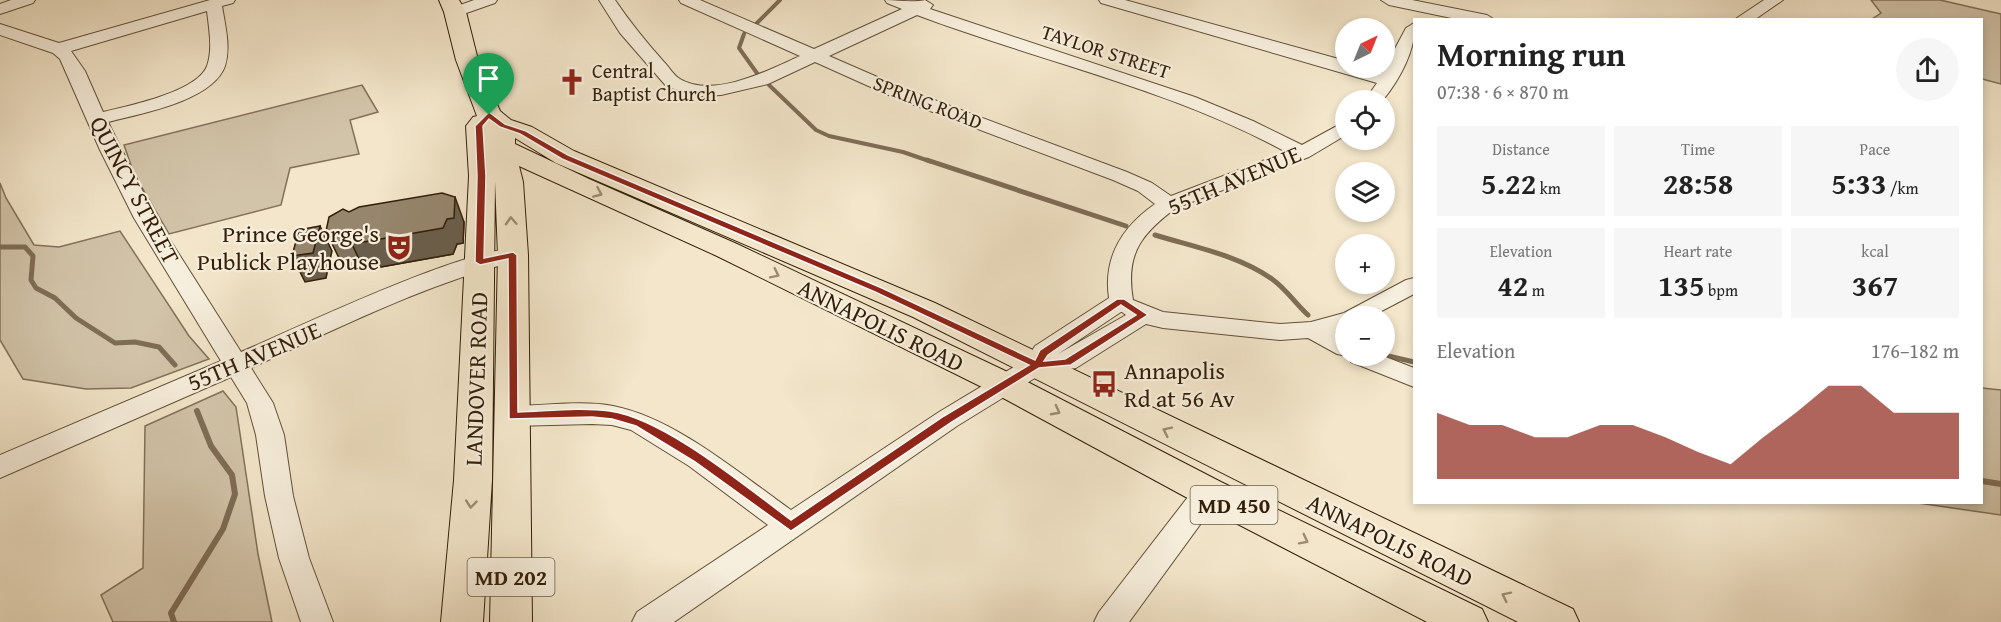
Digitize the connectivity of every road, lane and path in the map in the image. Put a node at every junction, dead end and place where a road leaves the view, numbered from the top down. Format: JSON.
{"nodes":[{"id":1,"x":27,"y":0,"type":"edge"},
{"id":2,"x":489,"y":0,"type":"edge"},
{"id":3,"x":608,"y":0,"type":"edge"},
{"id":4,"x":687,"y":0,"type":"edge"},
{"id":5,"x":893,"y":0,"type":"edge"},
{"id":6,"x":936,"y":0,"type":"edge"},
{"id":7,"x":1107,"y":0,"type":"edge"},
{"id":8,"x":1389,"y":0,"type":"edge"},
{"id":9,"x":1775,"y":0,"type":"edge"},
{"id":10,"x":221,"y":2,"type":"edge"},
{"id":11,"x":452,"y":6,"type":"edge"},
{"id":12,"x":0,"y":9,"type":"edge"},
{"id":13,"x":916,"y":9,"type":"junction"},
{"id":14,"x":1425,"y":9,"type":"edge"},
{"id":15,"x":1476,"y":18,"type":"edge"},
{"id":16,"x":1745,"y":18,"type":"edge"},
{"id":17,"x":0,"y":29,"type":"edge"},
{"id":18,"x":1413,"y":30,"type":"edge"},
{"id":19,"x":59,"y":49,"type":"junction"},
{"id":20,"x":813,"y":57,"type":"junction"},
{"id":21,"x":1335,"y":64,"type":"edge"},
{"id":22,"x":1381,"y":78,"type":"edge"},
{"id":23,"x":1387,"y":80,"type":"junction"},
{"id":24,"x":1380,"y":90,"type":"edge"},
{"id":25,"x":98,"y":119,"type":"junction"},
{"id":26,"x":493,"y":132,"type":"junction"},
{"id":27,"x":1335,"y":133,"type":"edge"},
{"id":28,"x":1302,"y":153,"type":"junction"},
{"id":29,"x":545,"y":168,"type":"junction"},
{"id":30,"x":509,"y":182,"type":"junction"},
{"id":31,"x":1169,"y":204,"type":"junction"},
{"id":32,"x":496,"y":258,"type":"junction"},
{"id":33,"x":1413,"y":286,"type":"edge"},
{"id":34,"x":1121,"y":301,"type":"junction"},
{"id":35,"x":1373,"y":306,"type":"edge"},
{"id":36,"x":1143,"y":315,"type":"junction"},
{"id":37,"x":1335,"y":324,"type":"edge"},
{"id":38,"x":1312,"y":330,"type":"junction"},
{"id":39,"x":1335,"y":342,"type":"edge"},
{"id":40,"x":237,"y":363,"type":"junction"},
{"id":41,"x":1037,"y":365,"type":"junction"},
{"id":42,"x":1385,"y":366,"type":"edge"},
{"id":43,"x":1413,"y":378,"type":"edge"},
{"id":44,"x":1004,"y":384,"type":"junction"},
{"id":45,"x":512,"y":416,"type":"junction"},
{"id":46,"x":0,"y":467,"type":"edge"},
{"id":47,"x":1208,"y":492,"type":"junction"},
{"id":48,"x":791,"y":526,"type":"junction"},
{"id":49,"x":317,"y":622,"type":"edge"},
{"id":50,"x":462,"y":622,"type":"edge"},
{"id":51,"x":511,"y":622,"type":"edge"},
{"id":52,"x":648,"y":622,"type":"edge"},
{"id":53,"x":1110,"y":622,"type":"edge"},
{"id":54,"x":1467,"y":622,"type":"edge"},
{"id":55,"x":1558,"y":622,"type":"edge"}],
"edges":[{"from":1,"to":12,"type":"street"},
{"from":2,"to":11,"type":"street"},
{"from":3,"to":20,"type":"street"},
{"from":4,"to":20,"type":"street","name":"SPRING ROAD"},
{"from":5,"to":13,"type":"street","name":"TAYLOR STREET"},
{"from":6,"to":13,"type":"street"},
{"from":7,"to":21,"type":"street"},
{"from":8,"to":14,"type":"street"},
{"from":9,"to":16,"type":"street"},
{"from":10,"to":19,"type":"street"},
{"from":10,"to":25,"type":"street"},
{"from":11,"to":26,"type":"main road"},
{"from":13,"to":20,"type":"street"},
{"from":13,"to":28,"type":"street","name":"TAYLOR STREET"},
{"from":14,"to":15,"type":"street"},
{"from":17,"to":19,"type":"street"},
{"from":18,"to":23,"type":"street"},
{"from":19,"to":25,"type":"street","name":"QUINCY STREET"},
{"from":20,"to":31,"type":"street","name":"SPRING ROAD"},
{"from":22,"to":23,"type":"street"},
{"from":23,"to":24,"type":"street"},
{"from":25,"to":40,"type":"street","name":"QUINCY STREET"},
{"from":26,"to":29,"type":"main road","name":"ANNAPOLIS ROAD","number":"MD 450"},
{"from":26,"to":30,"type":"main road","name":"LANDOVER ROAD","number":"MD 202"},
{"from":26,"to":32,"type":"main road","name":"LANDOVER ROAD","number":"MD 202"},
{"from":26,"to":41,"type":"main road","name":"ANNAPOLIS ROAD","number":"MD 450"},
{"from":27,"to":28,"type":"street","name":"55TH AVENUE"},
{"from":28,"to":31,"type":"street","name":"55TH AVENUE"},
{"from":29,"to":30,"type":"main road"},
{"from":29,"to":44,"type":"main road","name":"ANNAPOLIS ROAD","number":"MD 450","one_way":true},
{"from":32,"to":30,"type":"main road","name":"LANDOVER ROAD","number":"MD 202","one_way":true},
{"from":31,"to":34,"type":"street","name":"55TH AVENUE"},
{"from":32,"to":40,"type":"street","name":"55TH AVENUE"},
{"from":32,"to":45,"type":"main road","name":"LANDOVER ROAD","number":"MD 202"},
{"from":32,"to":50,"type":"main road","name":"LANDOVER ROAD","number":"MD 202","one_way":true},
{"from":33,"to":35,"type":"street"},
{"from":34,"to":36,"type":"street"},
{"from":34,"to":41,"type":"street"},
{"from":36,"to":38,"type":"street"},
{"from":36,"to":41,"type":"street"},
{"from":37,"to":38,"type":"street"},
{"from":38,"to":39,"type":"street"},
{"from":40,"to":46,"type":"street","name":"55TH AVENUE"},
{"from":40,"to":49,"type":"street","name":"QUINCY STREET"},
{"from":41,"to":44,"type":"street"},
{"from":55,"to":41,"type":"main road","name":"ANNAPOLIS ROAD","number":"MD 450","one_way":true},
{"from":42,"to":43,"type":"street"},
{"from":44,"to":47,"type":"main road","name":"ANNAPOLIS ROAD","number":"MD 450","one_way":true},
{"from":44,"to":48,"type":"street"},
{"from":45,"to":48,"type":"street"},
{"from":45,"to":51,"type":"main road","name":"LANDOVER ROAD","number":"MD 202"},
{"from":47,"to":53,"type":"street"},
{"from":47,"to":54,"type":"main road","name":"ANNAPOLIS ROAD","number":"MD 450","one_way":true},
{"from":48,"to":52,"type":"street"}]}
